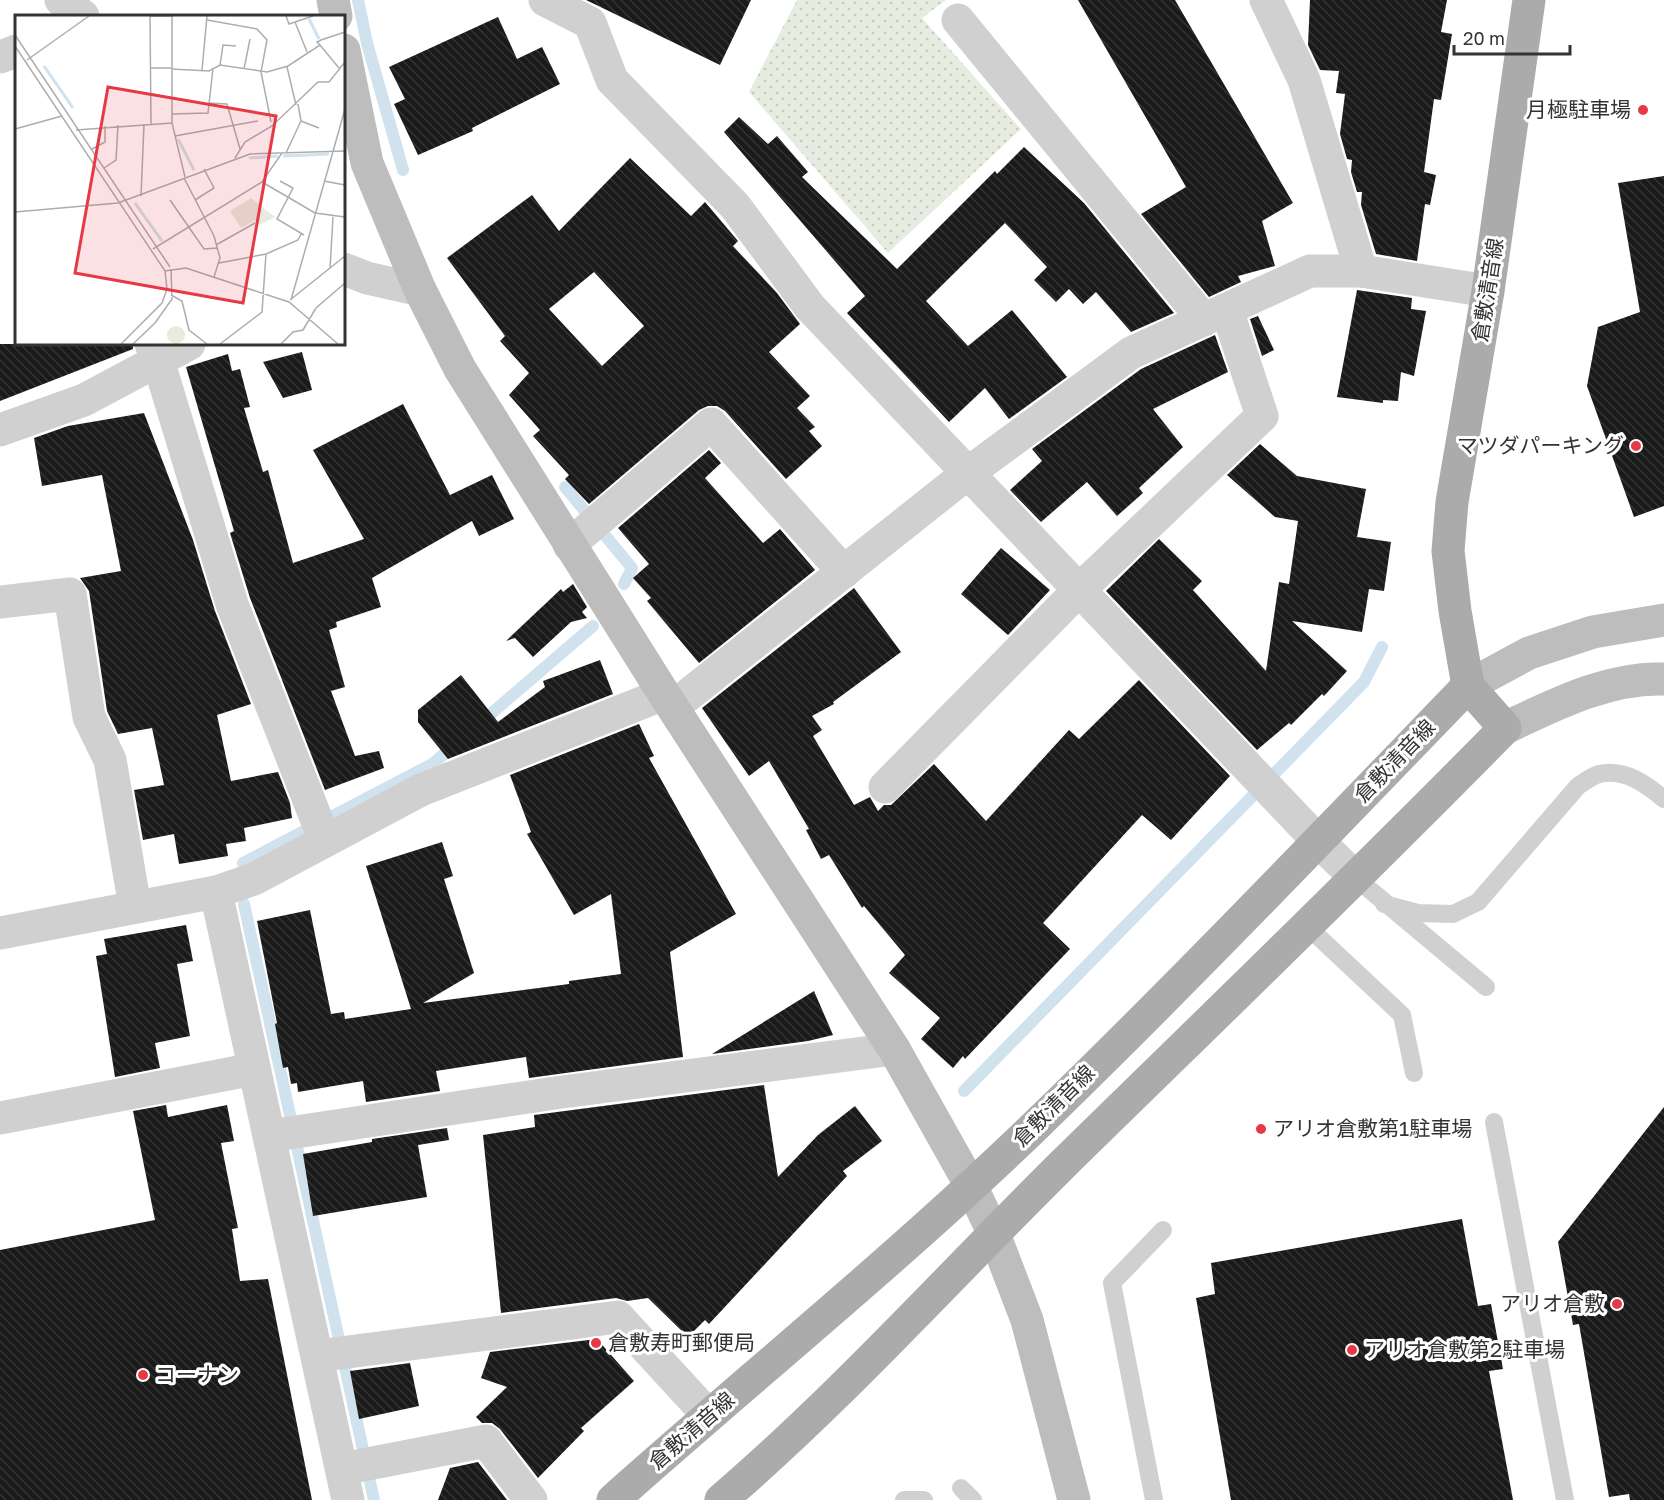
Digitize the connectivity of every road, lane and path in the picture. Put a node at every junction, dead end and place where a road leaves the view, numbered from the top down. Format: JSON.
{"nodes":[{"id":1,"x":61,"y":0,"type":"edge"},
{"id":2,"x":333,"y":0,"type":"edge"},
{"id":3,"x":545,"y":0,"type":"edge"},
{"id":4,"x":1266,"y":0,"type":"edge"},
{"id":5,"x":1529,"y":0,"type":"edge"},
{"id":6,"x":595,"y":11,"type":"edge"},
{"id":7,"x":82,"y":15,"type":"edge"},
{"id":8,"x":336,"y":15,"type":"edge"},
{"id":9,"x":958,"y":20,"type":"dead end"},
{"id":10,"x":15,"y":51,"type":"edge"},
{"id":11,"x":345,"y":55,"type":"edge"},
{"id":12,"x":0,"y":57,"type":"edge"},
{"id":13,"x":345,"y":269,"type":"edge"},
{"id":14,"x":1361,"y":271,"type":"junction"},
{"id":15,"x":420,"y":290,"type":"junction"},
{"id":16,"x":1488,"y":291,"type":"junction"},
{"id":17,"x":1216,"y":315,"type":"junction"},
{"id":18,"x":185,"y":345,"type":"edge"},
{"id":19,"x":154,"y":352,"type":"edge"},
{"id":20,"x":0,"y":430,"type":"edge"},
{"id":21,"x":968,"y":473,"type":"junction"},
{"id":22,"x":586,"y":530,"type":"junction"},
{"id":23,"x":844,"y":572,"type":"junction"},
{"id":24,"x":1079,"y":590,"type":"junction"},
{"id":25,"x":0,"y":602,"type":"edge"},
{"id":26,"x":1664,"y":620,"type":"edge"},
{"id":27,"x":1664,"y":679,"type":"edge"},
{"id":28,"x":1468,"y":686,"type":"junction"},
{"id":29,"x":669,"y":701,"type":"junction"},
{"id":30,"x":1505,"y":728,"type":"junction"},
{"id":31,"x":885,"y":787,"type":"dead end"},
{"id":32,"x":1664,"y":799,"type":"edge"},
{"id":33,"x":320,"y":829,"type":"junction"},
{"id":34,"x":1318,"y":841,"type":"junction"},
{"id":35,"x":1357,"y":879,"type":"junction"},
{"id":36,"x":216,"y":892,"type":"junction"},
{"id":37,"x":1384,"y":904,"type":"junction"},
{"id":38,"x":135,"y":907,"type":"junction"},
{"id":39,"x":1308,"y":927,"type":"junction"},
{"id":40,"x":0,"y":933,"type":"edge"},
{"id":41,"x":1486,"y":987,"type":"dead end"},
{"id":42,"x":894,"y":1049,"type":"junction"},
{"id":43,"x":254,"y":1069,"type":"junction"},
{"id":44,"x":1414,"y":1073,"type":"dead end"},
{"id":45,"x":0,"y":1118,"type":"edge"},
{"id":46,"x":1494,"y":1122,"type":"dead end"},
{"id":47,"x":285,"y":1133,"type":"junction"},
{"id":48,"x":971,"y":1186,"type":"junction"},
{"id":49,"x":1163,"y":1230,"type":"dead end"},
{"id":50,"x":994,"y":1234,"type":"junction"},
{"id":51,"x":334,"y":1354,"type":"junction"},
{"id":52,"x":708,"y":1415,"type":"junction"},
{"id":53,"x":355,"y":1475,"type":"edge"},
{"id":54,"x":531,"y":1500,"type":"edge"},
{"id":55,"x":614,"y":1500,"type":"edge"},
{"id":56,"x":721,"y":1500,"type":"edge"},
{"id":57,"x":904,"y":1500,"type":"edge"},
{"id":58,"x":924,"y":1500,"type":"edge"},
{"id":59,"x":1074,"y":1500,"type":"edge"},
{"id":60,"x":1154,"y":1500,"type":"edge"},
{"id":61,"x":1565,"y":1500,"type":"edge"}],
"edges":[{"from":1,"to":7,"type":"street"},
{"from":2,"to":8,"type":"street"},
{"from":3,"to":6,"type":"street"},
{"from":4,"to":14,"type":"street"},
{"from":5,"to":16,"type":"main road","name":"倉敷清音線"},
{"from":6,"to":21,"type":"street"},
{"from":9,"to":17,"type":"street"},
{"from":10,"to":12,"type":"street"},
{"from":11,"to":15,"type":"street"},
{"from":13,"to":15,"type":"street"},
{"from":14,"to":16,"type":"street"},
{"from":14,"to":17,"type":"street"},
{"from":15,"to":22,"type":"street"},
{"from":16,"to":28,"type":"main road","name":"倉敷清音線"},
{"from":17,"to":21,"type":"street"},
{"from":17,"to":24,"type":"street"},
{"from":18,"to":19,"type":"street"},
{"from":19,"to":20,"type":"street"},
{"from":19,"to":33,"type":"street"},
{"from":21,"to":23,"type":"street"},
{"from":21,"to":24,"type":"street"},
{"from":22,"to":23,"type":"street"},
{"from":22,"to":29,"type":"street"},
{"from":23,"to":29,"type":"street"},
{"from":24,"to":31,"type":"street"},
{"from":24,"to":34,"type":"street"},
{"from":25,"to":38,"type":"street"},
{"from":26,"to":28,"type":"street"},
{"from":27,"to":30,"type":"street"},
{"from":28,"to":30,"type":"main road"},
{"from":28,"to":34,"type":"main road","name":"倉敷清音線"},
{"from":29,"to":33,"type":"street"},
{"from":29,"to":42,"type":"street"},
{"from":30,"to":35,"type":"main road"},
{"from":32,"to":37,"type":"lane"},
{"from":33,"to":36,"type":"street"},
{"from":34,"to":35,"type":"street"},
{"from":34,"to":48,"type":"main road","name":"倉敷清音線"},
{"from":35,"to":37,"type":"lane"},
{"from":35,"to":39,"type":"main road"},
{"from":36,"to":38,"type":"street"},
{"from":36,"to":43,"type":"street"},
{"from":37,"to":41,"type":"lane"},
{"from":38,"to":40,"type":"street"},
{"from":39,"to":44,"type":"lane"},
{"from":39,"to":50,"type":"main road"},
{"from":42,"to":47,"type":"street"},
{"from":42,"to":48,"type":"street"},
{"from":43,"to":45,"type":"street"},
{"from":43,"to":47,"type":"street"},
{"from":46,"to":61,"type":"lane"},
{"from":47,"to":51,"type":"street"},
{"from":48,"to":50,"type":"street"},
{"from":48,"to":52,"type":"main road","name":"倉敷清音線"},
{"from":49,"to":60,"type":"lane"},
{"from":50,"to":56,"type":"main road"},
{"from":50,"to":59,"type":"street"},
{"from":51,"to":52,"type":"street"},
{"from":51,"to":53,"type":"street"},
{"from":52,"to":55,"type":"main road","name":"倉敷清音線"},
{"from":53,"to":54,"type":"street"},
{"from":57,"to":58,"type":"lane"}]}
